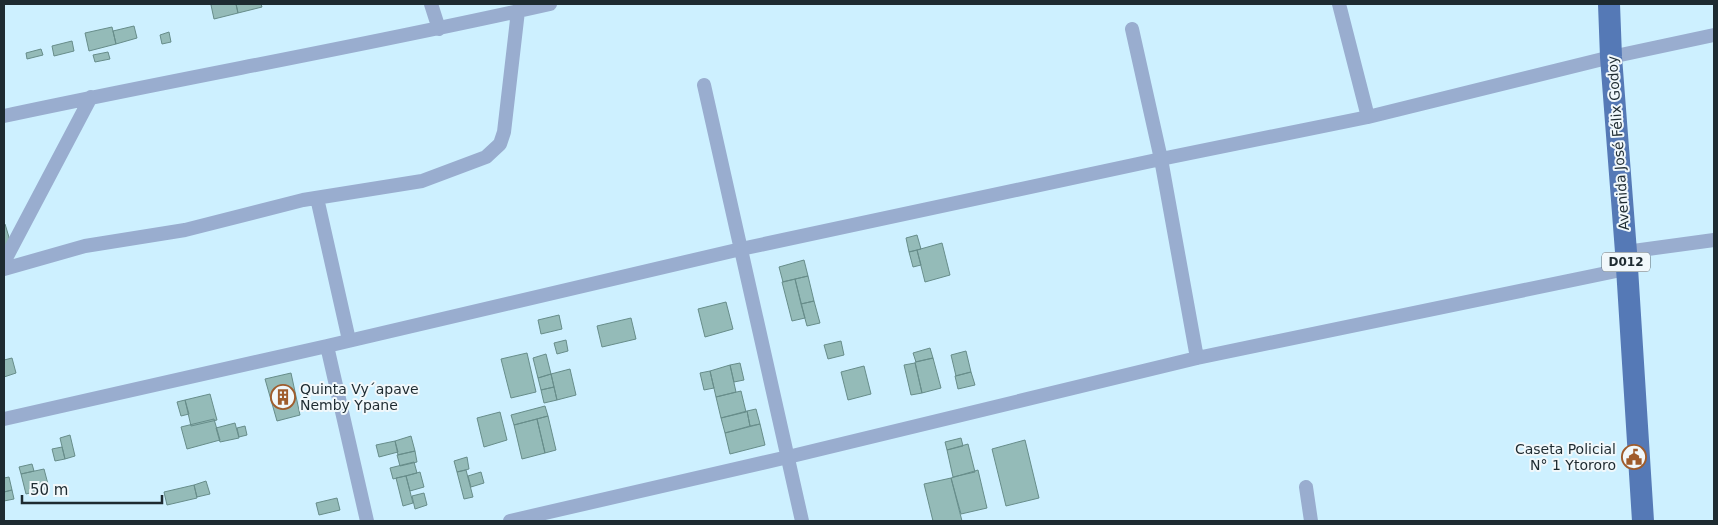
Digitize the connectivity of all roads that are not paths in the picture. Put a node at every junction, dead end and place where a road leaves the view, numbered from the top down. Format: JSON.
{"nodes":[{"id":1,"x":431,"y":4,"type":"edge"},
{"id":2,"x":550,"y":4,"type":"edge"},
{"id":3,"x":1339,"y":4,"type":"edge"},
{"id":4,"x":1610,"y":4,"type":"edge"},
{"id":5,"x":518,"y":11,"type":"junction"},
{"id":6,"x":439,"y":29,"type":"junction"},
{"id":7,"x":1132,"y":29,"type":"dead end"},
{"id":8,"x":1714,"y":35,"type":"edge"},
{"id":9,"x":1611,"y":57,"type":"junction"},
{"id":10,"x":704,"y":86,"type":"dead end"},
{"id":11,"x":91,"y":97,"type":"junction"},
{"id":12,"x":4,"y":116,"type":"edge"},
{"id":13,"x":1368,"y":117,"type":"junction"},
{"id":14,"x":1161,"y":159,"type":"junction"},
{"id":15,"x":317,"y":198,"type":"junction"},
{"id":16,"x":1714,"y":240,"type":"edge"},
{"id":17,"x":741,"y":249,"type":"junction"},
{"id":18,"x":1626,"y":261,"type":"junction"},
{"id":19,"x":4,"y":262,"type":"edge"},
{"id":20,"x":4,"y":269,"type":"edge"},
{"id":21,"x":349,"y":340,"type":"junction"},
{"id":22,"x":328,"y":346,"type":"junction"},
{"id":23,"x":1197,"y":358,"type":"junction"},
{"id":24,"x":4,"y":419,"type":"edge"},
{"id":25,"x":788,"y":458,"type":"junction"},
{"id":26,"x":1306,"y":487,"type":"dead end"},
{"id":27,"x":367,"y":521,"type":"edge"},
{"id":28,"x":510,"y":521,"type":"edge"},
{"id":29,"x":802,"y":521,"type":"edge"},
{"id":30,"x":1311,"y":521,"type":"edge"},
{"id":31,"x":1643,"y":521,"type":"edge"}],
"edges":[{"from":1,"to":6,"type":"street"},
{"from":2,"to":5,"type":"street"},
{"from":3,"to":13,"type":"street"},
{"from":4,"to":9,"type":"main road","name":"Avenida José Félix Godoy","number":"D012"},
{"from":5,"to":6,"type":"street"},
{"from":5,"to":15,"type":"street"},
{"from":6,"to":11,"type":"street"},
{"from":7,"to":14,"type":"street"},
{"from":8,"to":9,"type":"street"},
{"from":9,"to":13,"type":"street"},
{"from":9,"to":18,"type":"main road","name":"Avenida José Félix Godoy","number":"D012"},
{"from":10,"to":17,"type":"street"},
{"from":11,"to":12,"type":"street"},
{"from":11,"to":19,"type":"street"},
{"from":13,"to":14,"type":"street"},
{"from":14,"to":17,"type":"street"},
{"from":14,"to":23,"type":"street"},
{"from":15,"to":20,"type":"street"},
{"from":15,"to":21,"type":"street"},
{"from":16,"to":18,"type":"street"},
{"from":17,"to":21,"type":"street"},
{"from":17,"to":25,"type":"street"},
{"from":18,"to":23,"type":"street"},
{"from":18,"to":31,"type":"main road","name":"Avenida José Félix Godoy","number":"D012"},
{"from":21,"to":22,"type":"street"},
{"from":22,"to":24,"type":"street"},
{"from":22,"to":27,"type":"street"},
{"from":23,"to":25,"type":"street"},
{"from":25,"to":28,"type":"street"},
{"from":25,"to":29,"type":"street"},
{"from":26,"to":30,"type":"street"}]}
